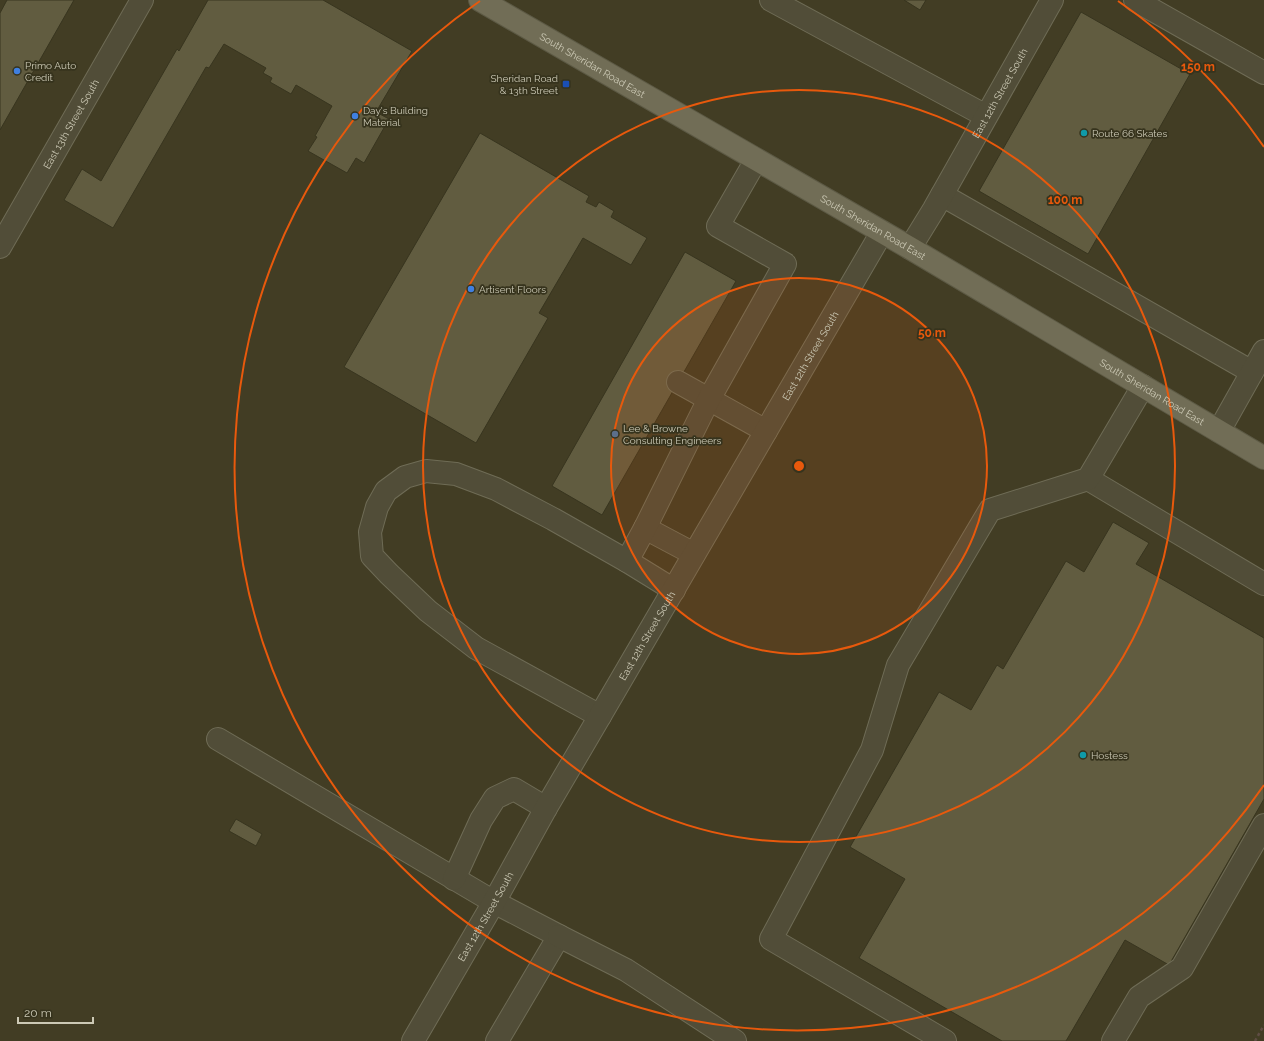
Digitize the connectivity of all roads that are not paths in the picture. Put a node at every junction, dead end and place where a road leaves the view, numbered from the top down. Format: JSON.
{"nodes":[{"id":1,"x":142,"y":0,"type":"edge"},
{"id":2,"x":480,"y":0,"type":"edge"},
{"id":3,"x":771,"y":0,"type":"edge"},
{"id":4,"x":1052,"y":0,"type":"edge"},
{"id":5,"x":1135,"y":0,"type":"edge"},
{"id":6,"x":1264,"y":73,"type":"edge"},
{"id":7,"x":986,"y":116,"type":"junction"},
{"id":8,"x":756,"y":160,"type":"junction"},
{"id":9,"x":942,"y":195,"type":"junction"},
{"id":10,"x":882,"y":232,"type":"junction"},
{"id":11,"x":0,"y":247,"type":"edge"},
{"id":12,"x":910,"y":248,"type":"junction"},
{"id":13,"x":1264,"y":351,"type":"edge"},
{"id":14,"x":1252,"y":372,"type":"junction"},
{"id":15,"x":678,"y":382,"type":"dead end"},
{"id":16,"x":1143,"y":386,"type":"junction"},
{"id":17,"x":709,"y":399,"type":"junction"},
{"id":18,"x":766,"y":431,"type":"junction"},
{"id":19,"x":1219,"y":431,"type":"junction"},
{"id":20,"x":1264,"y":458,"type":"edge"},
{"id":21,"x":1088,"y":479,"type":"junction"},
{"id":22,"x":645,"y":528,"type":"junction"},
{"id":23,"x":694,"y":554,"type":"junction"},
{"id":24,"x":626,"y":561,"type":"junction"},
{"id":25,"x":1264,"y":584,"type":"edge"},
{"id":26,"x":674,"y":590,"type":"junction"},
{"id":27,"x":600,"y":716,"type":"junction"},
{"id":28,"x":218,"y":739,"type":"dead end"},
{"id":29,"x":546,"y":808,"type":"junction"},
{"id":30,"x":1264,"y":825,"type":"edge"},
{"id":31,"x":454,"y":879,"type":"junction"},
{"id":32,"x":494,"y":902,"type":"junction"},
{"id":33,"x":559,"y":936,"type":"junction"},
{"id":34,"x":413,"y":1041,"type":"edge"},
{"id":35,"x":497,"y":1041,"type":"edge"},
{"id":36,"x":735,"y":1041,"type":"edge"},
{"id":37,"x":945,"y":1041,"type":"edge"},
{"id":38,"x":1113,"y":1041,"type":"edge"}],
"edges":[{"from":1,"to":11,"type":"street","name":"East 13th Street South"},
{"from":2,"to":8,"type":"main road","name":"South Sheridan Road East"},
{"from":3,"to":7,"type":"street"},
{"from":4,"to":7,"type":"street","name":"East 12th Street South"},
{"from":5,"to":6,"type":"street"},
{"from":7,"to":9,"type":"street","name":"East 12th Street South"},
{"from":8,"to":10,"type":"main road","name":"South Sheridan Road East"},
{"from":8,"to":17,"type":"street"},
{"from":9,"to":12,"type":"street","name":"East 12th Street South"},
{"from":9,"to":14,"type":"street"},
{"from":10,"to":12,"type":"main road","name":"South Sheridan Road East"},
{"from":10,"to":18,"type":"street","name":"East 12th Street South"},
{"from":12,"to":16,"type":"main road","name":"South Sheridan Road East"},
{"from":13,"to":14,"type":"street"},
{"from":14,"to":19,"type":"street"},
{"from":15,"to":17,"type":"street"},
{"from":16,"to":19,"type":"main road","name":"South Sheridan Road East"},
{"from":16,"to":21,"type":"street"},
{"from":17,"to":18,"type":"street"},
{"from":17,"to":22,"type":"street"},
{"from":18,"to":23,"type":"street","name":"East 12th Street South"},
{"from":19,"to":20,"type":"main road","name":"South Sheridan Road East"},
{"from":21,"to":25,"type":"street"},
{"from":21,"to":37,"type":"street"},
{"from":22,"to":23,"type":"street"},
{"from":22,"to":24,"type":"street"},
{"from":23,"to":26,"type":"street","name":"East 12th Street South"},
{"from":24,"to":26,"type":"street"},
{"from":24,"to":27,"type":"street"},
{"from":26,"to":27,"type":"street","name":"East 12th Street South"},
{"from":27,"to":29,"type":"street","name":"East 12th Street South"},
{"from":28,"to":31,"type":"street"},
{"from":29,"to":31,"type":"street"},
{"from":29,"to":32,"type":"street","name":"East 12th Street South"},
{"from":30,"to":38,"type":"street"},
{"from":31,"to":32,"type":"street"},
{"from":32,"to":33,"type":"street"},
{"from":32,"to":34,"type":"street","name":"East 12th Street South"},
{"from":33,"to":35,"type":"street"},
{"from":33,"to":36,"type":"street"}]}
